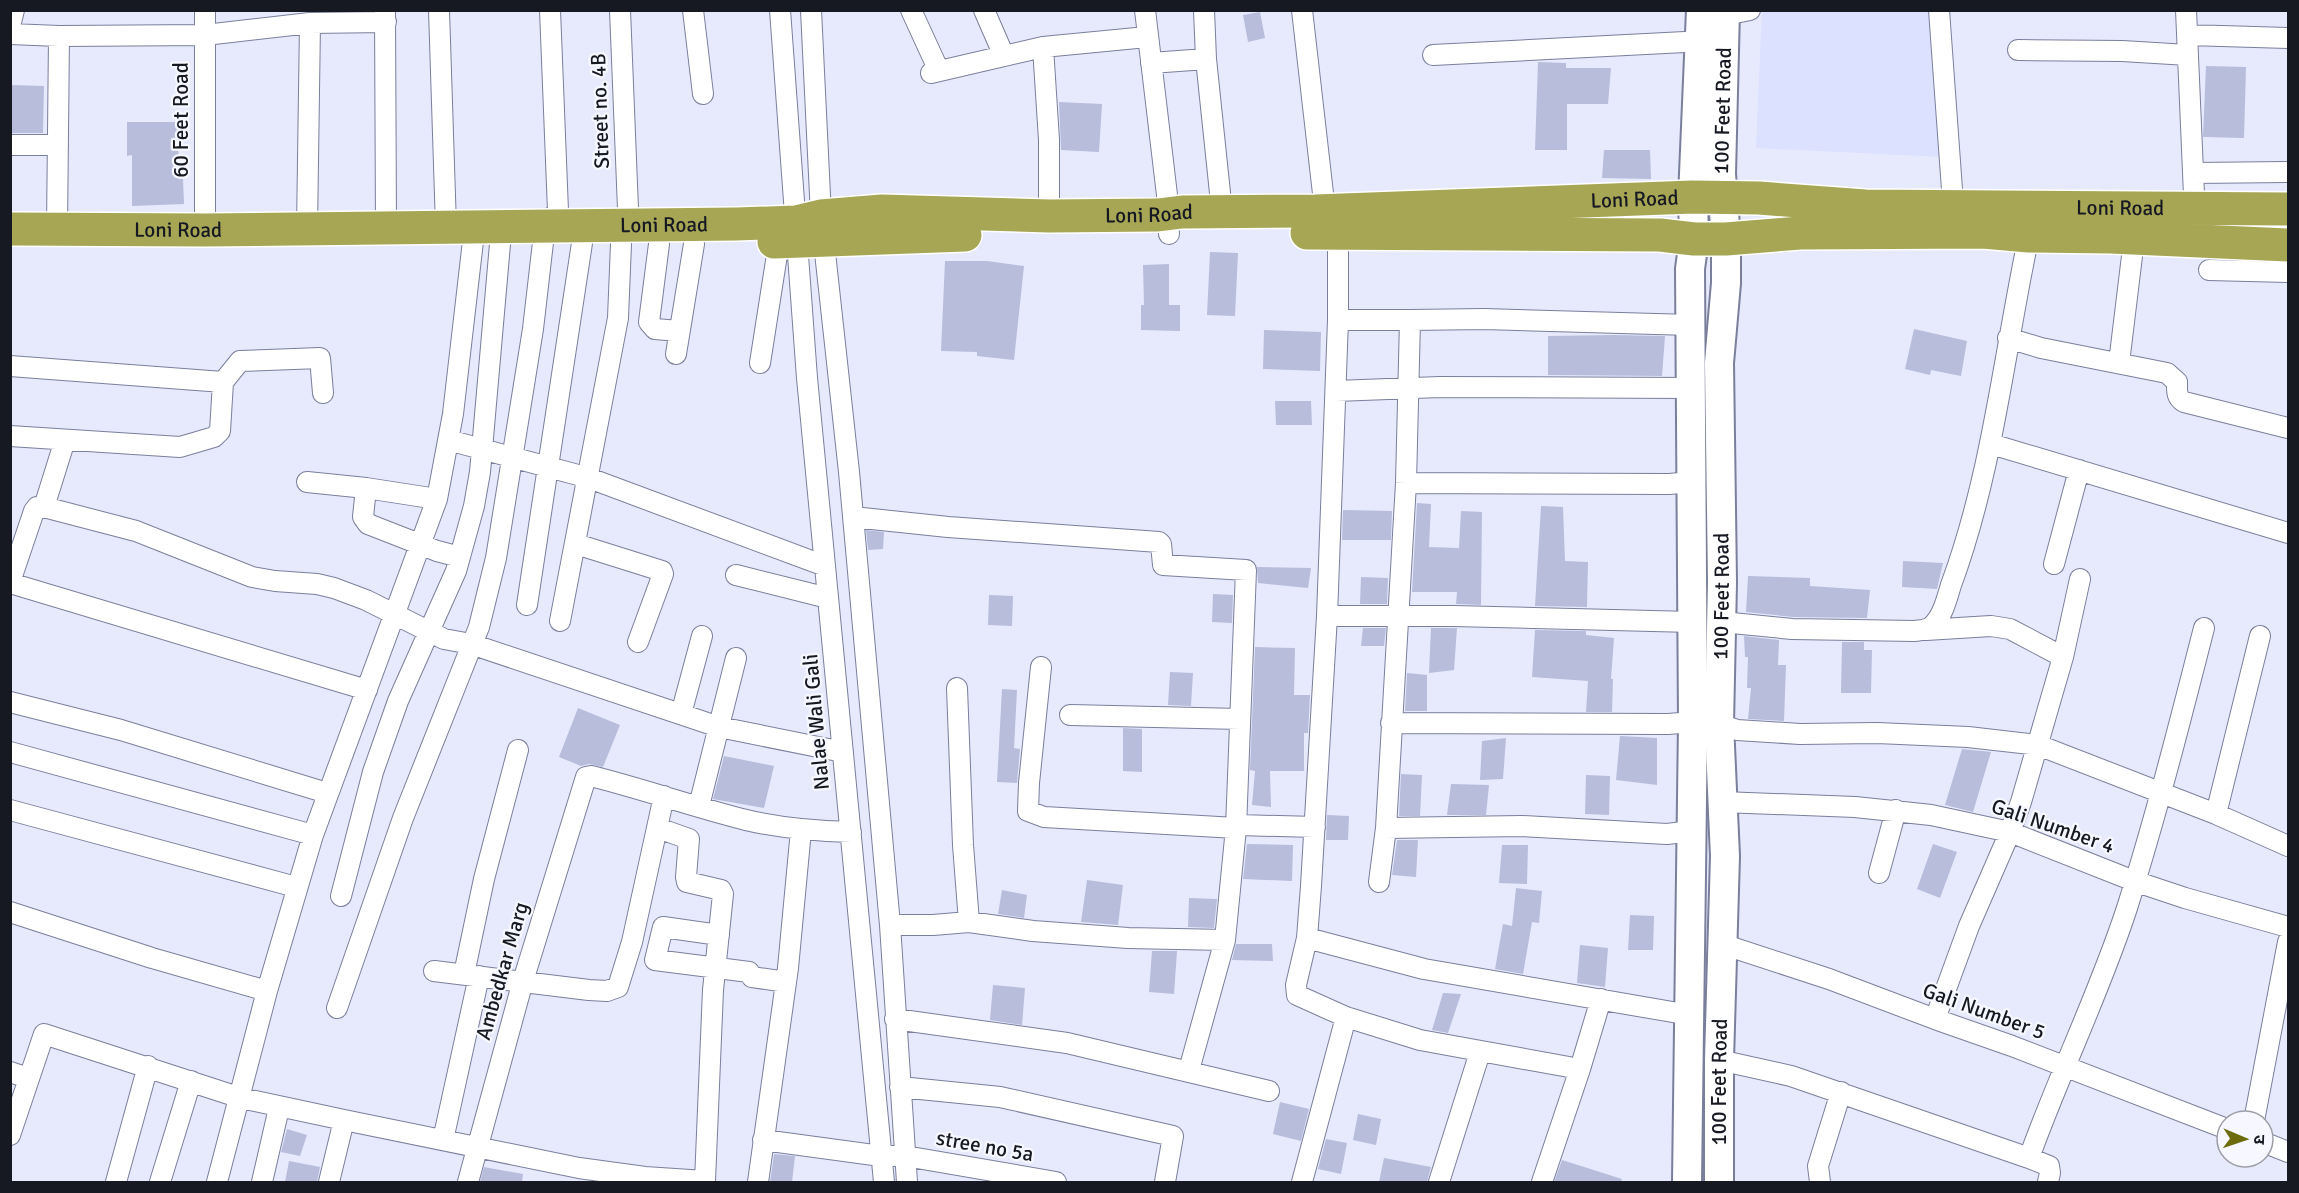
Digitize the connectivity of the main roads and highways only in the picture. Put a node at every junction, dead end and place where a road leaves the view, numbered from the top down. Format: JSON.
{"nodes":[{"id":1,"x":1725,"y":12,"type":"edge"},
{"id":2,"x":1708,"y":197,"type":"junction"},
{"id":3,"x":2289,"y":209,"type":"edge"},
{"id":4,"x":1333,"y":218,"type":"junction"},
{"id":5,"x":1954,"y":219,"type":"junction"},
{"id":6,"x":1168,"y":224,"type":"junction"},
{"id":7,"x":549,"y":226,"type":"junction"},
{"id":8,"x":10,"y":229,"type":"edge"},
{"id":9,"x":473,"y":237,"type":"junction"},
{"id":10,"x":806,"y":237,"type":"junction"},
{"id":11,"x":1694,"y":239,"type":"junction"},
{"id":12,"x":1726,"y":239,"type":"junction"},
{"id":13,"x":10,"y":245,"type":"edge"},
{"id":14,"x":2289,"y":245,"type":"edge"},
{"id":15,"x":1706,"y":723,"type":"junction"},
{"id":16,"x":1692,"y":801,"type":"junction"},
{"id":17,"x":1722,"y":802,"type":"junction"},
{"id":18,"x":1687,"y":1182,"type":"edge"},
{"id":19,"x":1719,"y":1182,"type":"edge"}],
"edges":[{"from":1,"to":2,"type":"main road","name":"100 Feet Road"},
{"from":2,"to":4,"type":"highway","name":"Loni Road"},
{"from":2,"to":5,"type":"highway","name":"Loni Road"},
{"from":2,"to":11,"type":"main road","name":"100 Feet Road"},
{"from":2,"to":12,"type":"main road","name":"100 Feet Road"},
{"from":3,"to":5,"type":"highway","name":"Loni Road"},
{"from":4,"to":6,"type":"highway","name":"Loni Road"},
{"from":4,"to":6,"type":"highway","name":"Loni Road"},
{"from":4,"to":11,"type":"highway","name":"Loni Road"},
{"from":5,"to":12,"type":"highway","name":"Loni Road"},
{"from":5,"to":14,"type":"highway","name":"Loni Road"},
{"from":6,"to":10,"type":"highway","name":"Loni Road"},
{"from":6,"to":10,"type":"highway","name":"Loni Road"},
{"from":7,"to":9,"type":"highway","name":"Loni Road"},
{"from":7,"to":9,"type":"highway","name":"Loni Road"},
{"from":7,"to":10,"type":"highway","name":"Loni Road"},
{"from":7,"to":10,"type":"highway","name":"Loni Road"},
{"from":8,"to":9,"type":"highway","name":"Loni Road"},
{"from":9,"to":13,"type":"highway","name":"Loni Road"},
{"from":11,"to":12,"type":"highway","name":"Loni Road"},
{"from":11,"to":15,"type":"main road","name":"100 Feet Road"},
{"from":12,"to":15,"type":"main road","name":"100 Feet Road"},
{"from":15,"to":16,"type":"main road","name":"100 Feet Road"},
{"from":15,"to":17,"type":"main road","name":"100 Feet Road"},
{"from":16,"to":17,"type":"main road"},
{"from":16,"to":18,"type":"main road","name":"100 Feet Road"},
{"from":17,"to":19,"type":"main road","name":"100 Feet Road"}]}
